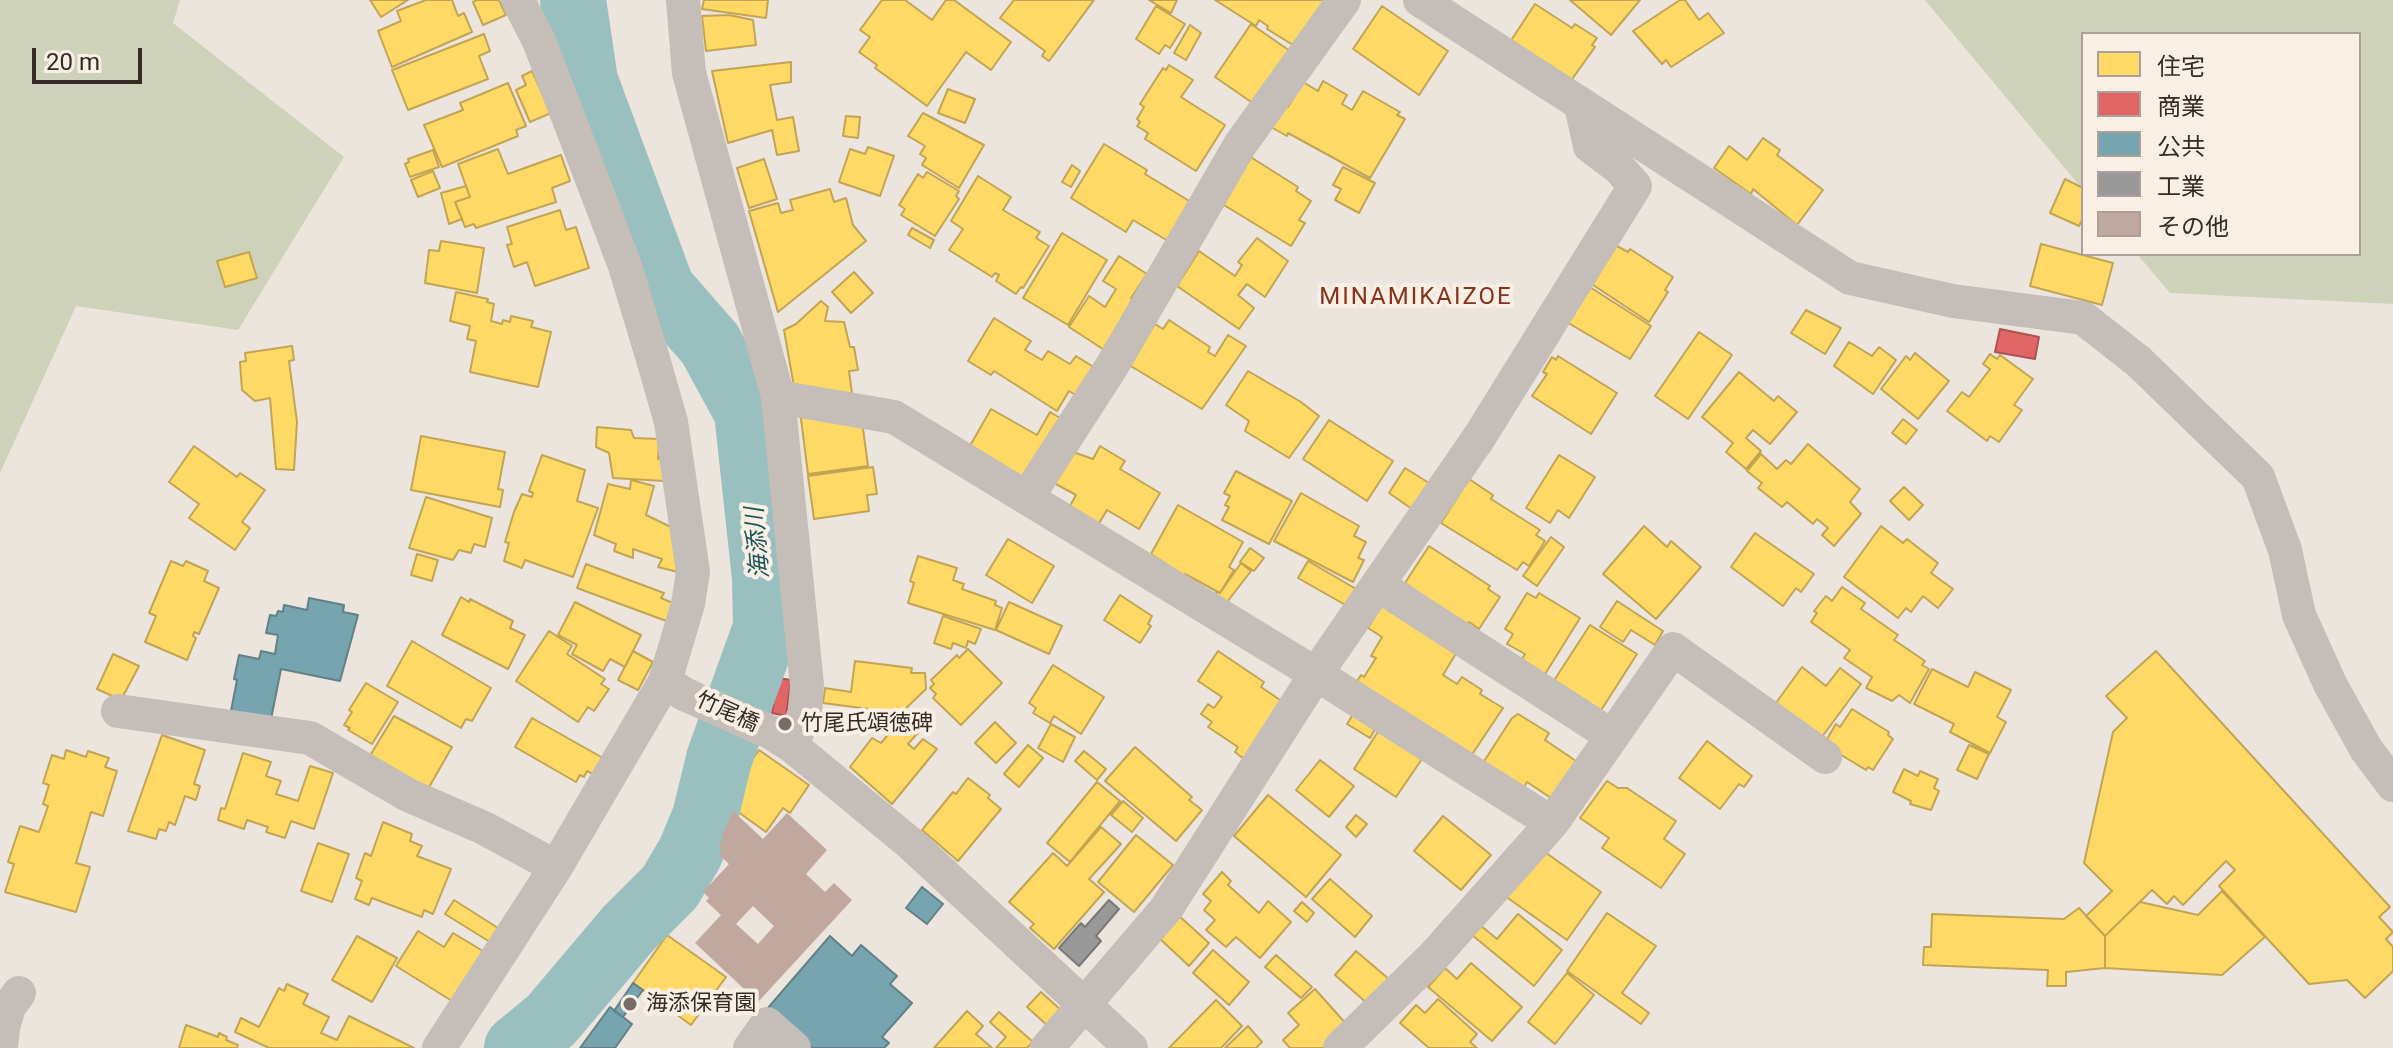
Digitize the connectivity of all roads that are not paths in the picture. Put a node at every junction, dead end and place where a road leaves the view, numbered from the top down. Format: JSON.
{"nodes":[{"id":1,"x":518,"y":0,"type":"edge"},
{"id":2,"x":683,"y":0,"type":"edge"},
{"id":3,"x":1344,"y":0,"type":"edge"},
{"id":4,"x":1420,"y":0,"type":"edge"},
{"id":5,"x":1581,"y":105,"type":"junction"},
{"id":6,"x":778,"y":397,"type":"junction"},
{"id":7,"x":1028,"y":496,"type":"junction"},
{"id":8,"x":1378,"y":585,"type":"junction"},
{"id":9,"x":1316,"y":674,"type":"junction"},
{"id":10,"x":674,"y":687,"type":"junction"},
{"id":11,"x":118,"y":711,"type":"dead end"},
{"id":12,"x":1612,"y":736,"type":"junction"},
{"id":13,"x":781,"y":739,"type":"junction"},
{"id":14,"x":1825,"y":757,"type":"dead end"},
{"id":15,"x":2393,"y":785,"type":"edge"},
{"id":16,"x":1552,"y":823,"type":"junction"},
{"id":17,"x":556,"y":867,"type":"junction"},
{"id":18,"x":19,"y":993,"type":"dead end"},
{"id":19,"x":1086,"y":1004,"type":"junction"},
{"id":20,"x":1,"y":1048,"type":"edge"},
{"id":21,"x":439,"y":1048,"type":"edge"},
{"id":22,"x":750,"y":1048,"type":"edge"},
{"id":23,"x":794,"y":1048,"type":"edge"},
{"id":24,"x":1047,"y":1048,"type":"edge"},
{"id":25,"x":1131,"y":1048,"type":"edge"},
{"id":26,"x":1340,"y":1048,"type":"edge"}],
"edges":[{"from":1,"to":10,"type":"street"},
{"from":2,"to":6,"type":"street"},
{"from":3,"to":7,"type":"street"},
{"from":4,"to":5,"type":"street"},
{"from":5,"to":8,"type":"street"},
{"from":5,"to":15,"type":"street"},
{"from":6,"to":7,"type":"street"},
{"from":6,"to":13,"type":"street"},
{"from":7,"to":9,"type":"street"},
{"from":8,"to":9,"type":"street"},
{"from":8,"to":12,"type":"street"},
{"from":9,"to":16,"type":"street"},
{"from":9,"to":19,"type":"street"},
{"from":10,"to":13,"type":"street","name":"竹尾橋"},
{"from":10,"to":17,"type":"street"},
{"from":11,"to":17,"type":"street"},
{"from":12,"to":14,"type":"street"},
{"from":12,"to":16,"type":"street"},
{"from":13,"to":19,"type":"street","name":"竹尾橋"},
{"from":16,"to":26,"type":"street"},
{"from":17,"to":21,"type":"street"},
{"from":18,"to":20,"type":"street"},
{"from":19,"to":24,"type":"street"},
{"from":19,"to":25,"type":"street","name":"竹尾橋"},
{"from":22,"to":23,"type":"street"}]}
